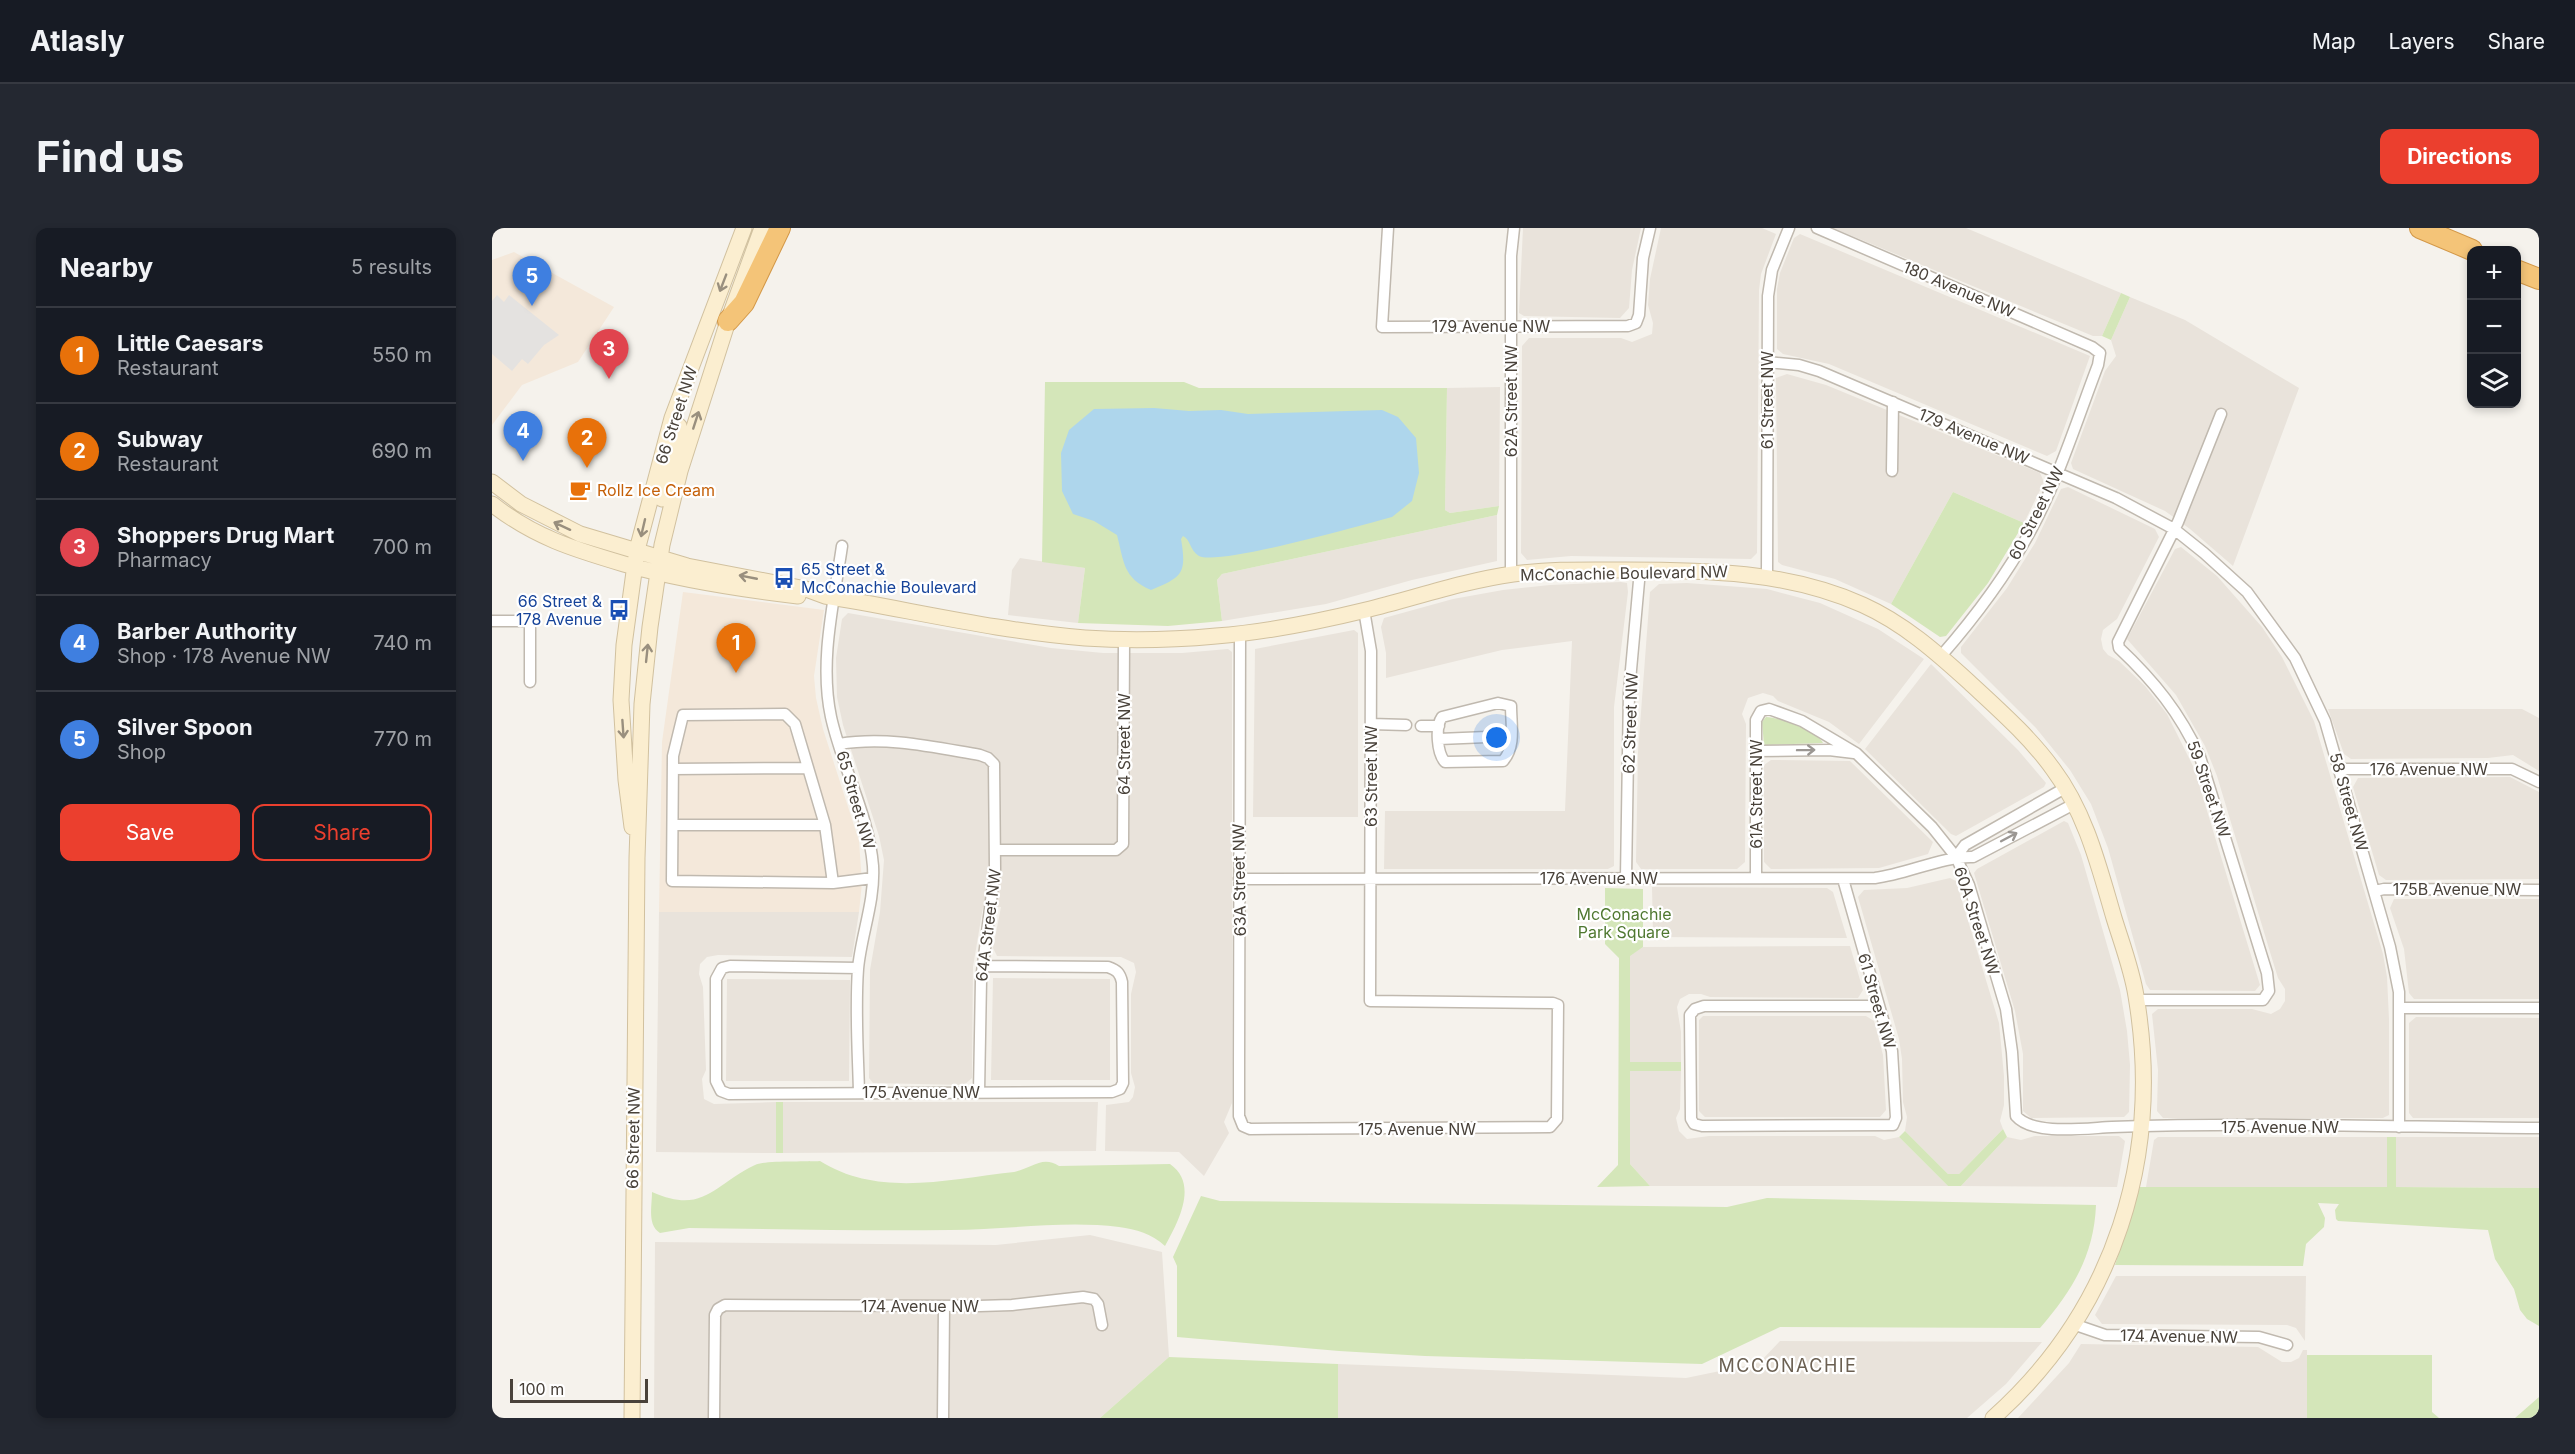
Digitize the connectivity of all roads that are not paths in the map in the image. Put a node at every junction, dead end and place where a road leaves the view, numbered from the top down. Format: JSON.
{"nodes":[{"id":1,"x":744,"y":228,"type":"edge"},
{"id":2,"x":762,"y":228,"type":"edge"},
{"id":3,"x":780,"y":228,"type":"edge"},
{"id":4,"x":1388,"y":228,"type":"edge"},
{"id":5,"x":1514,"y":228,"type":"edge"},
{"id":6,"x":1650,"y":228,"type":"edge"},
{"id":7,"x":1789,"y":228,"type":"edge"},
{"id":8,"x":1817,"y":228,"type":"edge"},
{"id":9,"x":2420,"y":228,"type":"edge"},
{"id":10,"x":2467,"y":248,"type":"edge"},
{"id":11,"x":2521,"y":272,"type":"edge"},
{"id":12,"x":2539,"y":279,"type":"edge"},
{"id":13,"x":728,"y":321,"type":"junction"},
{"id":14,"x":1511,"y":326,"type":"junction"},
{"id":15,"x":2100,"y":353,"type":"joint"},
{"id":16,"x":1768,"y":362,"type":"junction"},
{"id":17,"x":1893,"y":402,"type":"junction"},
{"id":18,"x":2221,"y":414,"type":"dead end"},
{"id":19,"x":1892,"y":471,"type":"dead end"},
{"id":20,"x":2058,"y":471,"type":"junction"},
{"id":21,"x":492,"y":482,"type":"edge"},
{"id":22,"x":492,"y":504,"type":"edge"},
{"id":23,"x":2174,"y":529,"type":"junction"},
{"id":24,"x":842,"y":546,"type":"dead end"},
{"id":25,"x":647,"y":562,"type":"junction"},
{"id":26,"x":1640,"y":570,"type":"junction"},
{"id":27,"x":1511,"y":574,"type":"junction"},
{"id":28,"x":1767,"y":576,"type":"junction"},
{"id":29,"x":830,"y":597,"type":"junction"},
{"id":30,"x":1364,"y":610,"type":"junction"},
{"id":31,"x":492,"y":621,"type":"edge"},
{"id":32,"x":1240,"y":633,"type":"junction"},
{"id":33,"x":1124,"y":640,"type":"junction"},
{"id":34,"x":1941,"y":656,"type":"junction"},
{"id":35,"x":530,"y":682,"type":"dead end"},
{"id":36,"x":1761,"y":711,"type":"joint"},
{"id":37,"x":1371,"y":724,"type":"junction"},
{"id":38,"x":1406,"y":725,"type":"dead end"},
{"id":39,"x":1421,"y":726,"type":"dead end"},
{"id":40,"x":1439,"y":726,"type":"junction"},
{"id":41,"x":1511,"y":736,"type":"junction"},
{"id":42,"x":1439,"y":739,"type":"junction"},
{"id":43,"x":839,"y":744,"type":"junction"},
{"id":44,"x":1756,"y":751,"type":"junction"},
{"id":45,"x":1856,"y":753,"type":"junction"},
{"id":46,"x":808,"y":768,"type":"junction"},
{"id":47,"x":673,"y":769,"type":"junction"},
{"id":48,"x":2340,"y":771,"type":"junction"},
{"id":49,"x":2539,"y":782,"type":"edge"},
{"id":50,"x":2066,"y":788,"type":"junction"},
{"id":51,"x":2074,"y":804,"type":"junction"},
{"id":52,"x":673,"y":825,"type":"junction"},
{"id":53,"x":825,"y":825,"type":"junction"},
{"id":54,"x":996,"y":850,"type":"junction"},
{"id":55,"x":1956,"y":856,"type":"junction"},
{"id":56,"x":637,"y":858,"type":"junction"},
{"id":57,"x":1370,"y":878,"type":"junction"},
{"id":58,"x":1626,"y":878,"type":"junction"},
{"id":59,"x":1756,"y":878,"type":"junction"},
{"id":60,"x":873,"y":879,"type":"junction"},
{"id":61,"x":1239,"y":879,"type":"junction"},
{"id":62,"x":1843,"y":879,"type":"junction"},
{"id":63,"x":833,"y":883,"type":"junction"},
{"id":64,"x":2539,"y":890,"type":"edge"},
{"id":65,"x":2375,"y":891,"type":"junction"},
{"id":66,"x":983,"y":966,"type":"junction"},
{"id":67,"x":858,"y":968,"type":"junction"},
{"id":68,"x":2136,"y":1000,"type":"junction"},
{"id":69,"x":1879,"y":1006,"type":"junction"},
{"id":70,"x":2399,"y":1008,"type":"junction"},
{"id":71,"x":2539,"y":1008,"type":"edge"},
{"id":72,"x":859,"y":1092,"type":"junction"},
{"id":73,"x":979,"y":1092,"type":"junction"},
{"id":74,"x":2023,"y":1122,"type":"joint"},
{"id":75,"x":1555,"y":1123,"type":"joint"},
{"id":76,"x":1243,"y":1126,"type":"joint"},
{"id":77,"x":2142,"y":1126,"type":"junction"},
{"id":78,"x":2399,"y":1127,"type":"junction"},
{"id":79,"x":2539,"y":1128,"type":"edge"},
{"id":80,"x":944,"y":1306,"type":"junction"},
{"id":81,"x":2073,"y":1324,"type":"junction"},
{"id":82,"x":1102,"y":1325,"type":"dead end"},
{"id":83,"x":2287,"y":1345,"type":"dead end"},
{"id":84,"x":632,"y":1418,"type":"edge"},
{"id":85,"x":714,"y":1418,"type":"edge"},
{"id":86,"x":943,"y":1418,"type":"edge"},
{"id":87,"x":1992,"y":1418,"type":"edge"}],
"edges":[{"from":1,"to":25,"type":"street","name":"66 Street NW","one_way":true},
{"from":2,"to":13,"type":"street","name":"66 Street NW"},
{"from":3,"to":13,"type":"highway"},
{"from":4,"to":14,"type":"street","name":"179 Avenue NW"},
{"from":5,"to":14,"type":"street","name":"62A Street NW"},
{"from":6,"to":14,"type":"street","name":"179 Avenue NW"},
{"from":7,"to":16,"type":"street","name":"61 Street NW"},
{"from":8,"to":15,"type":"street","name":"180 Avenue NW"},
{"from":9,"to":10,"type":"highway"},
{"from":11,"to":12,"type":"highway"},
{"from":25,"to":13,"type":"street","name":"66 Street NW","one_way":true},
{"from":14,"to":27,"type":"street","name":"62A Street NW"},
{"from":15,"to":20,"type":"street","name":"60 Street NW"},
{"from":16,"to":17,"type":"street","name":"179 Avenue NW"},
{"from":16,"to":28,"type":"street","name":"61 Street NW"},
{"from":17,"to":19,"type":"street"},
{"from":17,"to":20,"type":"street","name":"179 Avenue NW"},
{"from":18,"to":23,"type":"street","name":"59 Street NW"},
{"from":20,"to":23,"type":"street","name":"179 Avenue NW"},
{"from":20,"to":34,"type":"street","name":"60 Street NW"},
{"from":25,"to":21,"type":"street","one_way":true},
{"from":22,"to":25,"type":"street"},
{"from":23,"to":48,"type":"street","name":"58 Street NW"},
{"from":23,"to":68,"type":"street","name":"59 Street NW"},
{"from":24,"to":29,"type":"street","name":"65 Street NW"},
{"from":25,"to":29,"type":"street","name":"McConachie Boulevard NW"},
{"from":56,"to":25,"type":"street","name":"66 Street NW","one_way":true},
{"from":25,"to":56,"type":"street","name":"66 Street NW","one_way":true},
{"from":26,"to":27,"type":"street","name":"McConachie Boulevard NW"},
{"from":26,"to":28,"type":"street","name":"McConachie Boulevard NW"},
{"from":26,"to":58,"type":"street","name":"62 Street NW"},
{"from":27,"to":30,"type":"street","name":"McConachie Boulevard NW"},
{"from":28,"to":34,"type":"street","name":"McConachie Boulevard NW"},
{"from":29,"to":33,"type":"street","name":"McConachie Boulevard NW"},
{"from":29,"to":43,"type":"street","name":"65 Street NW"},
{"from":30,"to":32,"type":"street","name":"McConachie Boulevard NW"},
{"from":30,"to":37,"type":"street","name":"63 Street NW"},
{"from":31,"to":35,"type":"street"},
{"from":32,"to":33,"type":"street","name":"McConachie Boulevard NW"},
{"from":32,"to":61,"type":"street","name":"63A Street NW"},
{"from":33,"to":54,"type":"street","name":"64 Street NW"},
{"from":34,"to":50,"type":"street","name":"McConachie Boulevard NW"},
{"from":36,"to":44,"type":"street","name":"61A Street NW"},
{"from":36,"to":45,"type":"street","name":"60A Street NW"},
{"from":37,"to":38,"type":"street"},
{"from":37,"to":57,"type":"street","name":"63 Street NW"},
{"from":39,"to":40,"type":"street"},
{"from":40,"to":41,"type":"street"},
{"from":40,"to":42,"type":"street"},
{"from":41,"to":42,"type":"street"},
{"from":41,"to":42,"type":"street"},
{"from":43,"to":54,"type":"street","name":"64A Street NW"},
{"from":43,"to":60,"type":"street","name":"65 Street NW"},
{"from":44,"to":45,"type":"street","one_way":true},
{"from":44,"to":59,"type":"street","name":"61A Street NW"},
{"from":45,"to":55,"type":"street","name":"60A Street NW"},
{"from":46,"to":47,"type":"street"},
{"from":46,"to":47,"type":"street"},
{"from":46,"to":53,"type":"street"},
{"from":47,"to":52,"type":"street"},
{"from":48,"to":49,"type":"street","name":"176 Avenue NW"},
{"from":48,"to":65,"type":"street","name":"58 Street NW"},
{"from":50,"to":51,"type":"street","name":"McConachie Boulevard NW"},
{"from":50,"to":55,"type":"street","name":"176 Avenue NW"},
{"from":55,"to":51,"type":"street","name":"176 Avenue NW","one_way":true},
{"from":51,"to":68,"type":"street","name":"McConachie Boulevard NW"},
{"from":52,"to":53,"type":"street"},
{"from":52,"to":63,"type":"street"},
{"from":53,"to":63,"type":"street"},
{"from":54,"to":66,"type":"street","name":"64A Street NW"},
{"from":55,"to":62,"type":"street","name":"176 Avenue NW"},
{"from":55,"to":74,"type":"street","name":"60A Street NW"},
{"from":56,"to":84,"type":"street","name":"66 Street NW"},
{"from":57,"to":58,"type":"street","name":"176 Avenue NW"},
{"from":57,"to":61,"type":"street","name":"176 Avenue NW"},
{"from":57,"to":75,"type":"street","name":"63 Street NW"},
{"from":58,"to":59,"type":"street","name":"176 Avenue NW"},
{"from":59,"to":62,"type":"street","name":"176 Avenue NW"},
{"from":60,"to":63,"type":"street"},
{"from":60,"to":67,"type":"street","name":"65 Street NW"},
{"from":61,"to":76,"type":"street","name":"63A Street NW"},
{"from":62,"to":69,"type":"street","name":"61 Street NW"},
{"from":64,"to":65,"type":"street","name":"175B Avenue NW"},
{"from":65,"to":70,"type":"street","name":"58 Street NW"},
{"from":66,"to":73,"type":"street","name":"64A Street NW"},
{"from":66,"to":73,"type":"street","name":"175 Avenue NW"},
{"from":67,"to":72,"type":"street","name":"65 Street NW"},
{"from":67,"to":72,"type":"street","name":"175 Avenue NW"},
{"from":68,"to":77,"type":"street","name":"McConachie Boulevard NW"},
{"from":69,"to":69,"type":"street","name":"61 Street NW"},
{"from":70,"to":71,"type":"street"},
{"from":70,"to":78,"type":"street","name":"58 Street NW"},
{"from":72,"to":73,"type":"street","name":"175 Avenue NW"},
{"from":74,"to":77,"type":"street","name":"175 Avenue NW"},
{"from":75,"to":76,"type":"street","name":"175 Avenue NW"},
{"from":77,"to":78,"type":"street","name":"175 Avenue NW"},
{"from":77,"to":81,"type":"street","name":"McConachie Boulevard NW"},
{"from":78,"to":79,"type":"street","name":"175 Avenue NW"},
{"from":80,"to":82,"type":"street","name":"174 Avenue NW"},
{"from":80,"to":85,"type":"street","name":"174 Avenue NW"},
{"from":80,"to":86,"type":"street"},
{"from":81,"to":83,"type":"street","name":"174 Avenue NW"},
{"from":81,"to":87,"type":"street","name":"McConachie Boulevard NW"}]}
